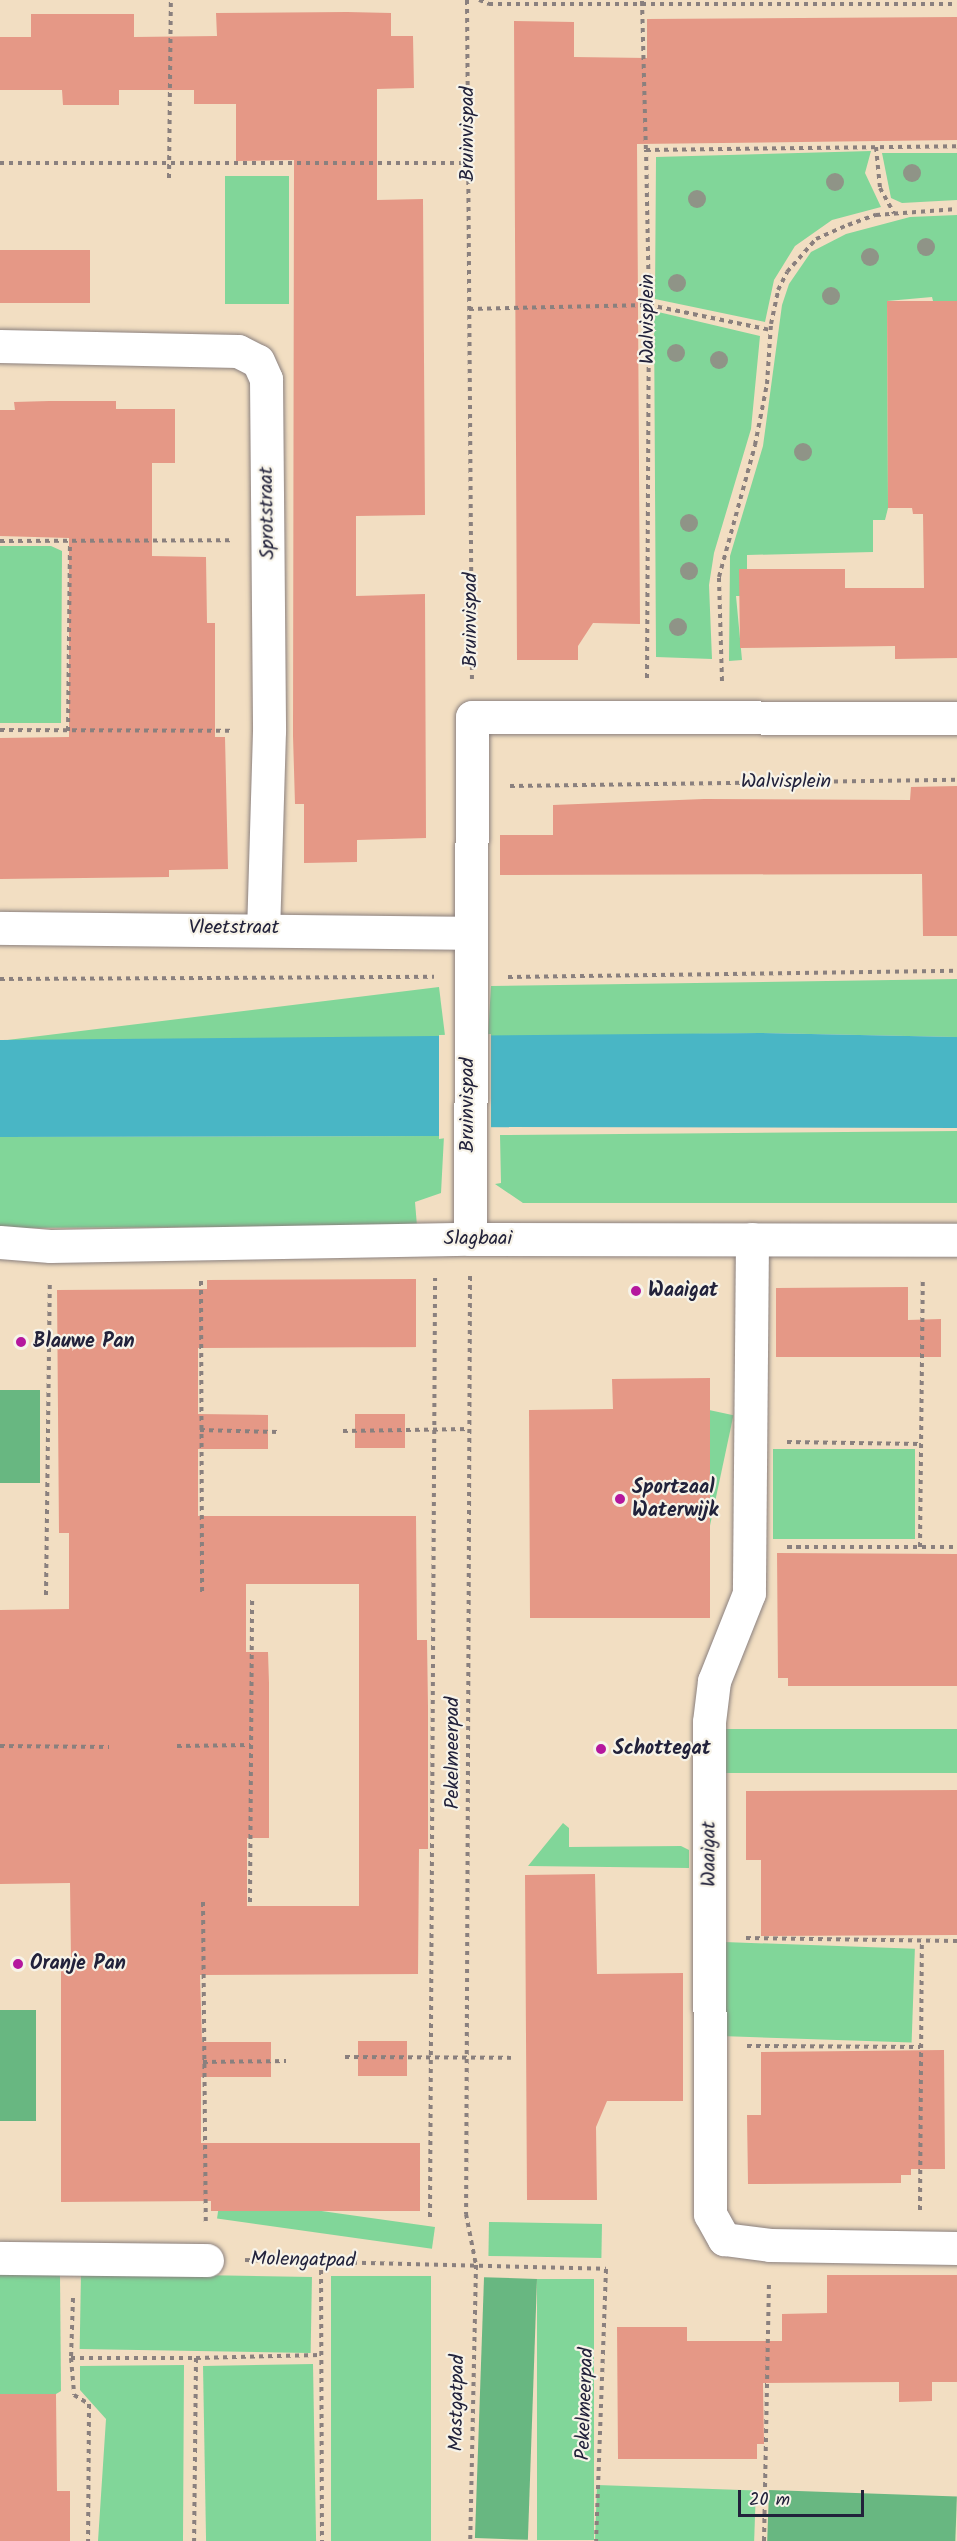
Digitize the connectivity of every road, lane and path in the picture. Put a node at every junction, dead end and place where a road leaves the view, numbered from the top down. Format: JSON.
{"nodes":[{"id":1,"x":171,"y":0,"type":"edge"},
{"id":2,"x":467,"y":0,"type":"edge"},
{"id":3,"x":479,"y":0,"type":"edge"},
{"id":4,"x":642,"y":1,"type":"edge"},
{"id":5,"x":957,"y":4,"type":"edge"},
{"id":6,"x":957,"y":146,"type":"edge"},
{"id":7,"x":876,"y":147,"type":"junction"},
{"id":8,"x":646,"y":150,"type":"junction"},
{"id":9,"x":0,"y":163,"type":"edge"},
{"id":10,"x":468,"y":163,"type":"junction"},
{"id":11,"x":168,"y":164,"type":"junction"},
{"id":12,"x":168,"y":178,"type":"dead end"},
{"id":13,"x":957,"y":209,"type":"edge"},
{"id":14,"x":894,"y":213,"type":"junction"},
{"id":15,"x":649,"y":305,"type":"junction"},
{"id":16,"x":469,"y":309,"type":"junction"},
{"id":17,"x":771,"y":330,"type":"junction"},
{"id":18,"x":0,"y":346,"type":"edge"},
{"id":19,"x":269,"y":539,"type":"junction"},
{"id":20,"x":0,"y":541,"type":"edge"},
{"id":21,"x":70,"y":542,"type":"junction"},
{"id":22,"x":472,"y":717,"type":"junction"},
{"id":23,"x":647,"y":718,"type":"junction"},
{"id":24,"x":723,"y":718,"type":"junction"},
{"id":25,"x":957,"y":718,"type":"edge"},
{"id":26,"x":0,"y":730,"type":"edge"},
{"id":27,"x":68,"y":731,"type":"junction"},
{"id":28,"x":269,"y":731,"type":"junction"},
{"id":29,"x":957,"y":780,"type":"edge"},
{"id":30,"x":471,"y":786,"type":"junction"},
{"id":31,"x":0,"y":927,"type":"edge"},
{"id":32,"x":263,"y":928,"type":"junction"},
{"id":33,"x":468,"y":933,"type":"junction"},
{"id":34,"x":434,"y":1239,"type":"junction"},
{"id":35,"x":470,"y":1239,"type":"junction"},
{"id":36,"x":752,"y":1239,"type":"junction"},
{"id":37,"x":924,"y":1240,"type":"junction"},
{"id":38,"x":957,"y":1240,"type":"edge"},
{"id":39,"x":0,"y":1242,"type":"edge"},
{"id":40,"x":202,"y":1243,"type":"junction"},
{"id":41,"x":50,"y":1246,"type":"junction"},
{"id":42,"x":469,"y":1429,"type":"junction"},
{"id":43,"x":200,"y":1430,"type":"junction"},
{"id":44,"x":435,"y":1430,"type":"junction"},
{"id":45,"x":343,"y":1431,"type":"dead end"},
{"id":46,"x":279,"y":1432,"type":"dead end"},
{"id":47,"x":751,"y":1442,"type":"junction"},
{"id":48,"x":921,"y":1444,"type":"junction"},
{"id":49,"x":751,"y":1546,"type":"junction"},
{"id":50,"x":920,"y":1547,"type":"junction"},
{"id":51,"x":957,"y":1547,"type":"edge"},
{"id":52,"x":46,"y":1595,"type":"dead end"},
{"id":53,"x":202,"y":1595,"type":"dead end"},
{"id":54,"x":252,"y":1597,"type":"dead end"},
{"id":55,"x":250,"y":1745,"type":"junction"},
{"id":56,"x":0,"y":1746,"type":"edge"},
{"id":57,"x":177,"y":1746,"type":"dead end"},
{"id":58,"x":109,"y":1747,"type":"dead end"},
{"id":59,"x":203,"y":1902,"type":"dead end"},
{"id":60,"x":250,"y":1902,"type":"dead end"},
{"id":61,"x":710,"y":1937,"type":"junction"},
{"id":62,"x":922,"y":1941,"type":"junction"},
{"id":63,"x":957,"y":1941,"type":"edge"},
{"id":64,"x":710,"y":2046,"type":"junction"},
{"id":65,"x":920,"y":2047,"type":"junction"},
{"id":66,"x":345,"y":2057,"type":"dead end"},
{"id":67,"x":429,"y":2057,"type":"junction"},
{"id":68,"x":511,"y":2058,"type":"dead end"},
{"id":69,"x":466,"y":2059,"type":"junction"},
{"id":70,"x":286,"y":2061,"type":"dead end"},
{"id":71,"x":203,"y":2062,"type":"junction"},
{"id":72,"x":430,"y":2217,"type":"dead end"},
{"id":73,"x":770,"y":2246,"type":"junction"},
{"id":74,"x":919,"y":2247,"type":"junction"},
{"id":75,"x":957,"y":2248,"type":"edge"},
{"id":76,"x":0,"y":2258,"type":"edge"},
{"id":77,"x":53,"y":2260,"type":"junction"},
{"id":78,"x":207,"y":2260,"type":"junction"},
{"id":79,"x":321,"y":2261,"type":"junction"},
{"id":80,"x":476,"y":2265,"type":"junction"},
{"id":81,"x":606,"y":2269,"type":"joint"},
{"id":82,"x":320,"y":2355,"type":"junction"},
{"id":83,"x":71,"y":2358,"type":"junction"},
{"id":84,"x":196,"y":2358,"type":"junction"},
{"id":85,"x":88,"y":2541,"type":"edge"},
{"id":86,"x":194,"y":2541,"type":"edge"},
{"id":87,"x":322,"y":2541,"type":"edge"},
{"id":88,"x":470,"y":2541,"type":"edge"},
{"id":89,"x":596,"y":2541,"type":"edge"},
{"id":90,"x":764,"y":2541,"type":"edge"}],
"edges":[{"from":1,"to":11,"type":"path"},
{"from":2,"to":10,"type":"path","name":"Bruinvispad"},
{"from":3,"to":4,"type":"path"},
{"from":4,"to":5,"type":"path"},
{"from":4,"to":8,"type":"path","name":"Walvisplein"},
{"from":6,"to":7,"type":"path"},
{"from":7,"to":8,"type":"path"},
{"from":7,"to":14,"type":"path"},
{"from":8,"to":15,"type":"path","name":"Walvisplein"},
{"from":9,"to":11,"type":"path"},
{"from":10,"to":11,"type":"path"},
{"from":10,"to":16,"type":"path","name":"Bruinvispad"},
{"from":11,"to":12,"type":"path"},
{"from":13,"to":14,"type":"path"},
{"from":14,"to":17,"type":"path"},
{"from":15,"to":16,"type":"path"},
{"from":15,"to":17,"type":"path"},
{"from":15,"to":23,"type":"path","name":"Walvisplein"},
{"from":16,"to":22,"type":"path","name":"Bruinvispad"},
{"from":17,"to":24,"type":"path"},
{"from":18,"to":19,"type":"street","name":"Sprotstraat"},
{"from":19,"to":21,"type":"path"},
{"from":19,"to":28,"type":"street","name":"Sprotstraat"},
{"from":20,"to":21,"type":"path"},
{"from":21,"to":27,"type":"path"},
{"from":22,"to":23,"type":"street"},
{"from":22,"to":30,"type":"street","name":"Bruinvispad"},
{"from":23,"to":24,"type":"street"},
{"from":24,"to":25,"type":"street"},
{"from":26,"to":27,"type":"path"},
{"from":27,"to":28,"type":"path"},
{"from":28,"to":32,"type":"street","name":"Sprotstraat"},
{"from":29,"to":30,"type":"path","name":"Walvisplein"},
{"from":30,"to":33,"type":"street","name":"Bruinvispad"},
{"from":31,"to":32,"type":"street","name":"Vleetstraat"},
{"from":32,"to":33,"type":"street","name":"Vleetstraat"},
{"from":33,"to":35,"type":"street","name":"Bruinvispad"},
{"from":34,"to":35,"type":"street","name":"Slagbaai"},
{"from":34,"to":40,"type":"street","name":"Slagbaai"},
{"from":34,"to":44,"type":"path"},
{"from":35,"to":36,"type":"street","name":"Slagbaai"},
{"from":35,"to":42,"type":"path","name":"Pekelmeerpad"},
{"from":36,"to":37,"type":"street","name":"Slagbaai"},
{"from":36,"to":47,"type":"street","name":"Waaigat"},
{"from":37,"to":38,"type":"street","name":"Slagbaai"},
{"from":37,"to":48,"type":"path"},
{"from":39,"to":41,"type":"street","name":"Slagbaai"},
{"from":40,"to":41,"type":"street","name":"Slagbaai"},
{"from":40,"to":43,"type":"path"},
{"from":41,"to":52,"type":"path"},
{"from":42,"to":44,"type":"path"},
{"from":42,"to":69,"type":"path","name":"Pekelmeerpad"},
{"from":43,"to":46,"type":"path"},
{"from":43,"to":53,"type":"path"},
{"from":44,"to":45,"type":"path"},
{"from":44,"to":67,"type":"path"},
{"from":47,"to":48,"type":"path"},
{"from":47,"to":49,"type":"street","name":"Waaigat"},
{"from":48,"to":50,"type":"path"},
{"from":49,"to":50,"type":"path"},
{"from":49,"to":61,"type":"street","name":"Waaigat"},
{"from":50,"to":51,"type":"path"},
{"from":54,"to":55,"type":"path"},
{"from":55,"to":57,"type":"path"},
{"from":55,"to":60,"type":"path"},
{"from":56,"to":58,"type":"path"},
{"from":59,"to":71,"type":"path"},
{"from":61,"to":62,"type":"path"},
{"from":61,"to":64,"type":"street","name":"Waaigat"},
{"from":62,"to":63,"type":"path"},
{"from":62,"to":65,"type":"path"},
{"from":64,"to":65,"type":"path"},
{"from":64,"to":73,"type":"street","name":"Waaigat"},
{"from":65,"to":74,"type":"path"},
{"from":66,"to":67,"type":"path"},
{"from":67,"to":69,"type":"path"},
{"from":67,"to":72,"type":"path"},
{"from":68,"to":69,"type":"path"},
{"from":69,"to":80,"type":"path","name":"Pekelmeerpad"},
{"from":70,"to":71,"type":"path"},
{"from":71,"to":78,"type":"path"},
{"from":73,"to":74,"type":"street","name":"Waaigat"},
{"from":73,"to":90,"type":"path"},
{"from":74,"to":75,"type":"street","name":"Waaigat"},
{"from":76,"to":77,"type":"street"},
{"from":77,"to":78,"type":"street"},
{"from":77,"to":83,"type":"path"},
{"from":78,"to":79,"type":"path","name":"Molengatpad"},
{"from":79,"to":80,"type":"path","name":"Molengatpad"},
{"from":79,"to":82,"type":"path"},
{"from":80,"to":81,"type":"path","name":"Molengatpad"},
{"from":80,"to":88,"type":"path","name":"Mastgatpad"},
{"from":81,"to":89,"type":"path","name":"Pekelmeerpad"},
{"from":82,"to":84,"type":"path"},
{"from":82,"to":87,"type":"path"},
{"from":83,"to":84,"type":"path"},
{"from":83,"to":85,"type":"path"},
{"from":84,"to":86,"type":"path"}]}
